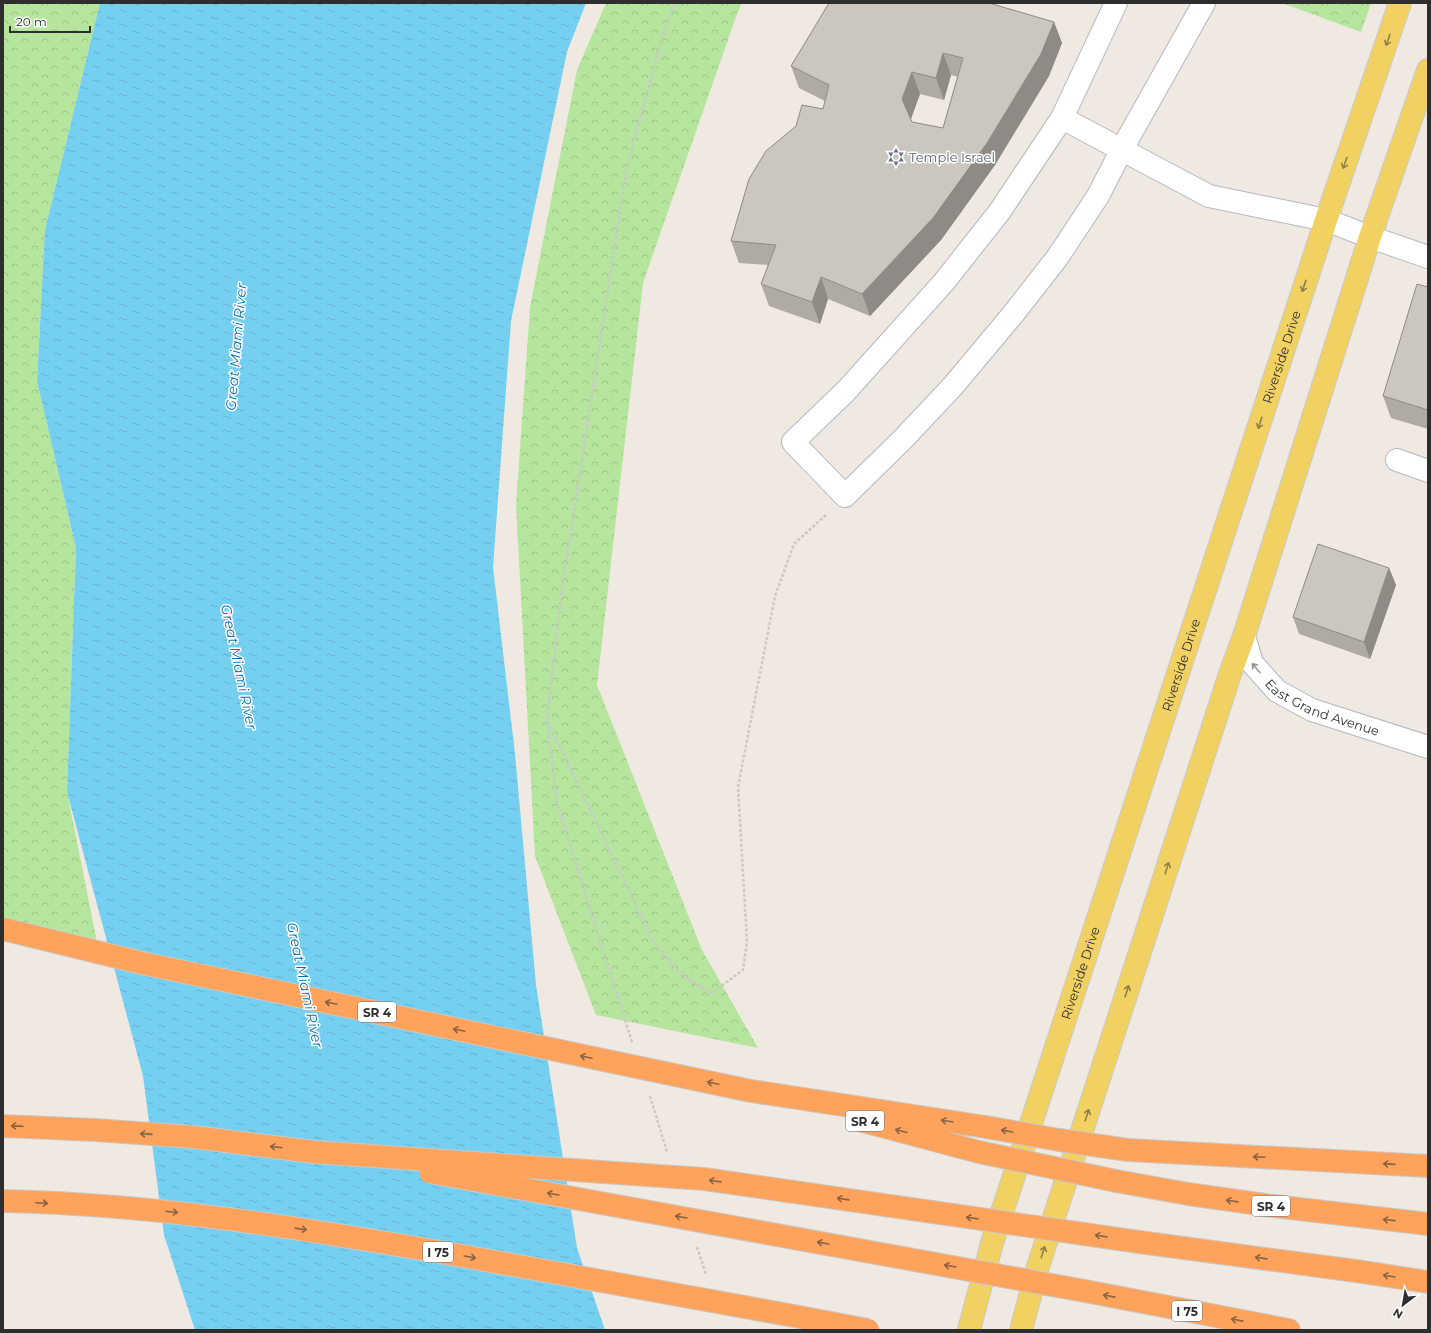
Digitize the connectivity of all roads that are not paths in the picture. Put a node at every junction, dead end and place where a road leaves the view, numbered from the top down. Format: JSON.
{"nodes":[{"id":1,"x":1116,"y":3,"type":"edge"},
{"id":2,"x":1204,"y":3,"type":"edge"},
{"id":3,"x":1400,"y":3,"type":"edge"},
{"id":4,"x":1428,"y":70,"type":"edge"},
{"id":5,"x":1062,"y":118,"type":"junction"},
{"id":6,"x":1122,"y":150,"type":"junction"},
{"id":7,"x":1326,"y":220,"type":"junction"},
{"id":8,"x":1370,"y":237,"type":"junction"},
{"id":9,"x":1428,"y":257,"type":"edge"},
{"id":10,"x":1397,"y":460,"type":"dead end"},
{"id":11,"x":1428,"y":470,"type":"edge"},
{"id":12,"x":1244,"y":636,"type":"junction"},
{"id":13,"x":1428,"y":748,"type":"edge"},
{"id":14,"x":3,"y":929,"type":"edge"},
{"id":15,"x":751,"y":1091,"type":"junction"},
{"id":16,"x":3,"y":1126,"type":"edge"},
{"id":17,"x":314,"y":1152,"type":"junction"},
{"id":18,"x":1428,"y":1166,"type":"edge"},
{"id":19,"x":3,"y":1201,"type":"edge"},
{"id":20,"x":1428,"y":1224,"type":"edge"},
{"id":21,"x":1428,"y":1282,"type":"edge"},
{"id":22,"x":868,"y":1330,"type":"edge"},
{"id":23,"x":969,"y":1330,"type":"edge"},
{"id":24,"x":1021,"y":1330,"type":"edge"},
{"id":25,"x":1289,"y":1330,"type":"edge"}],
"edges":[{"from":1,"to":5,"type":"street"},
{"from":2,"to":6,"type":"street"},
{"from":3,"to":7,"type":"main road","name":"Riverside Drive","one_way":true},
{"from":4,"to":8,"type":"main road"},
{"from":5,"to":6,"type":"street"},
{"from":5,"to":6,"type":"street"},
{"from":6,"to":7,"type":"street"},
{"from":7,"to":8,"type":"street"},
{"from":7,"to":23,"type":"main road","name":"Riverside Drive","one_way":true},
{"from":8,"to":9,"type":"street"},
{"from":8,"to":12,"type":"main road"},
{"from":10,"to":11,"type":"street"},
{"from":13,"to":12,"type":"street","name":"East Grand Avenue","one_way":true},
{"from":24,"to":12,"type":"main road","one_way":true},
{"from":15,"to":14,"type":"highway","number":"SR 4","one_way":true,"bridge":true},
{"from":18,"to":15,"type":"highway","one_way":true,"bridge":true},
{"from":20,"to":15,"type":"highway","number":"SR 4","one_way":true,"bridge":true},
{"from":17,"to":16,"type":"highway","number":"I 75","one_way":true},
{"from":21,"to":17,"type":"highway","one_way":true,"bridge":true},
{"from":25,"to":17,"type":"highway","number":"I 75","one_way":true,"bridge":true},
{"from":19,"to":22,"type":"highway","number":"I 75","one_way":true,"bridge":true}]}
